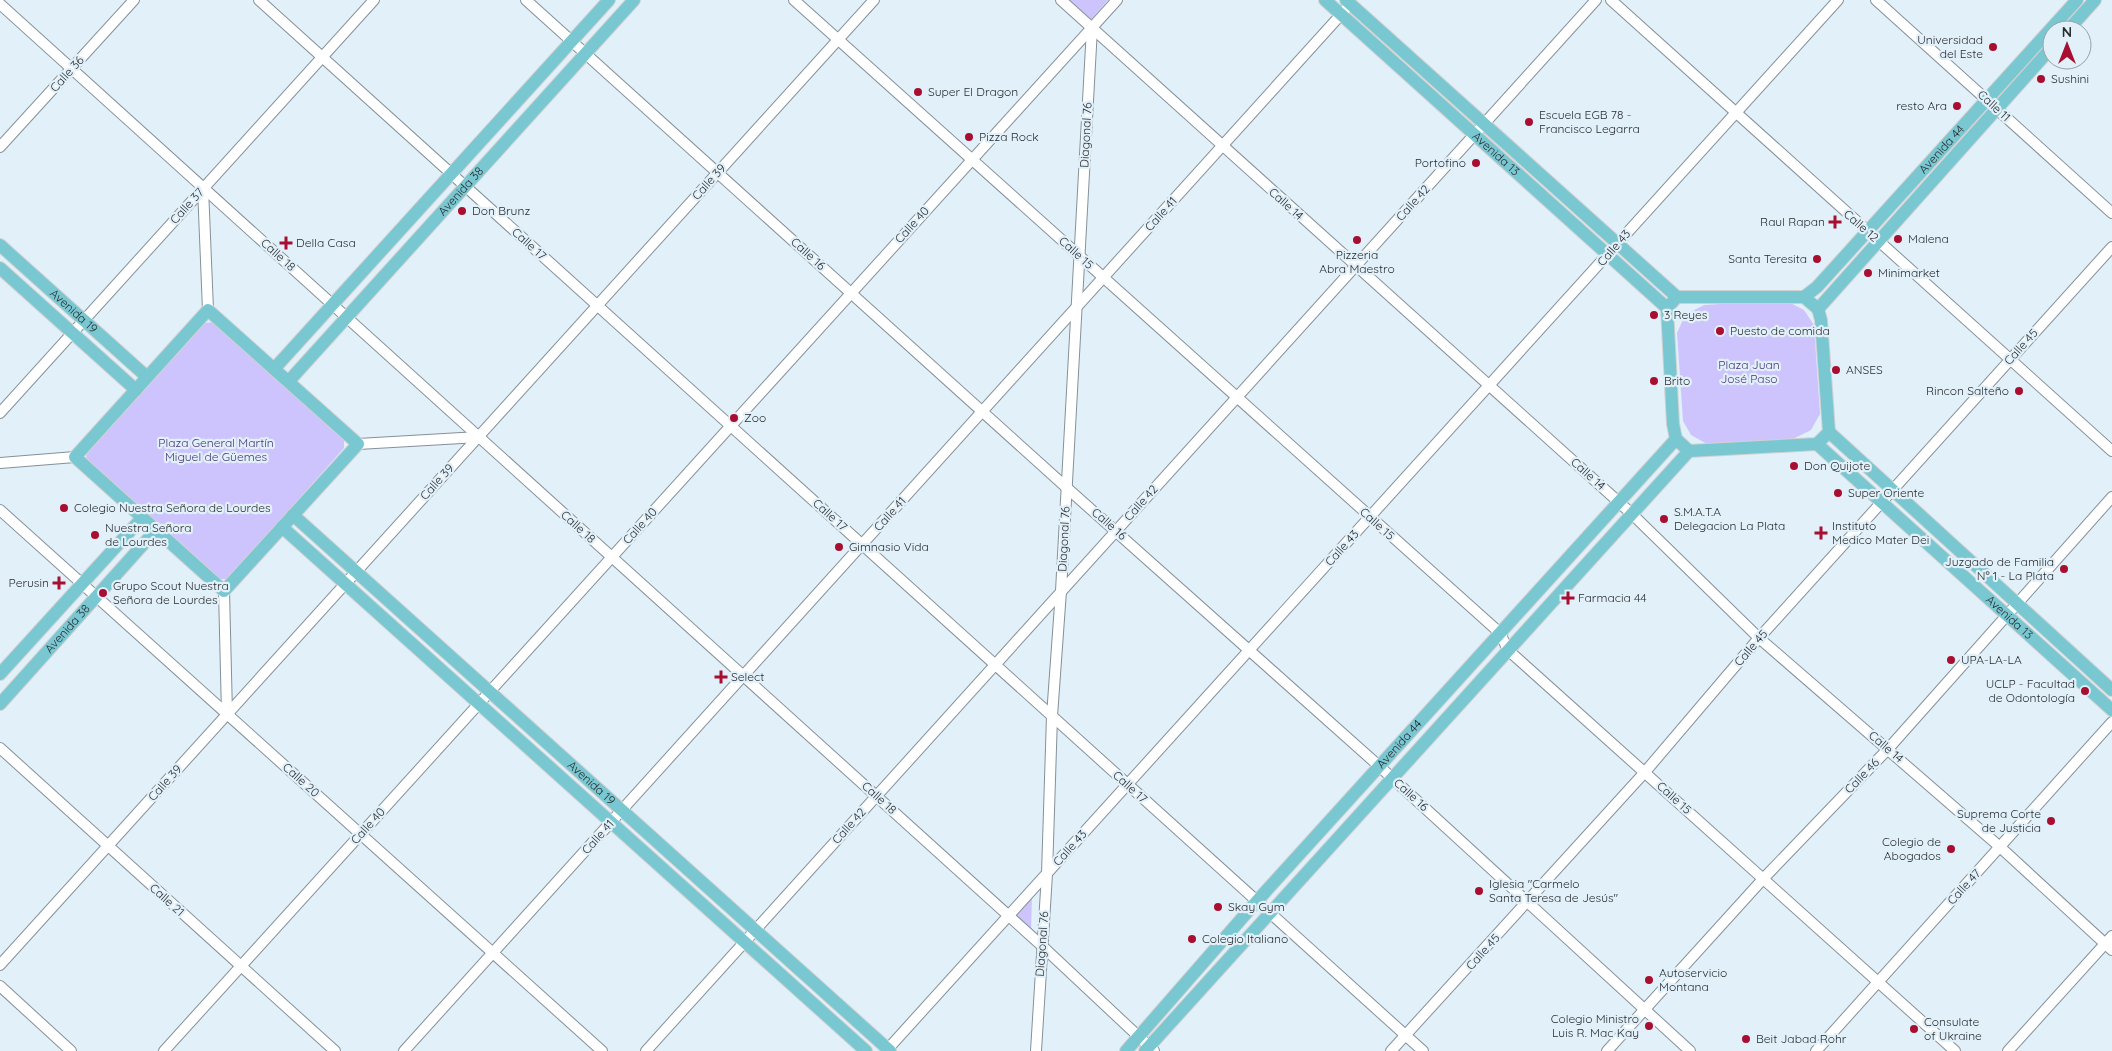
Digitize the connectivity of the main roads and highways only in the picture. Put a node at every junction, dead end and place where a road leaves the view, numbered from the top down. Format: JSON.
{"nodes":[{"id":1,"x":609,"y":0,"type":"edge"},
{"id":2,"x":634,"y":0,"type":"edge"},
{"id":3,"x":1325,"y":0,"type":"edge"},
{"id":4,"x":2077,"y":0,"type":"edge"},
{"id":5,"x":2095,"y":0,"type":"edge"},
{"id":6,"x":1351,"y":1,"type":"edge"},
{"id":7,"x":2077,"y":20,"type":"edge"},
{"id":8,"x":2042,"y":59,"type":"edge"},
{"id":9,"x":0,"y":245,"type":"edge"},
{"id":10,"x":0,"y":268,"type":"edge"},
{"id":11,"x":1804,"y":296,"type":"junction"},
{"id":12,"x":1677,"y":297,"type":"junction"},
{"id":13,"x":1667,"y":308,"type":"junction"},
{"id":14,"x":1818,"y":309,"type":"junction"},
{"id":15,"x":274,"y":369,"type":"junction"},
{"id":16,"x":147,"y":377,"type":"junction"},
{"id":17,"x":289,"y":381,"type":"junction"},
{"id":18,"x":136,"y":390,"type":"junction"},
{"id":19,"x":1829,"y":432,"type":"junction"},
{"id":20,"x":1676,"y":439,"type":"junction"},
{"id":21,"x":1817,"y":444,"type":"junction"},
{"id":22,"x":1689,"y":451,"type":"junction"},
{"id":23,"x":293,"y":515,"type":"junction"},
{"id":24,"x":142,"y":518,"type":"junction"},
{"id":25,"x":282,"y":527,"type":"junction"},
{"id":26,"x":156,"y":530,"type":"junction"},
{"id":27,"x":0,"y":674,"type":"edge"},
{"id":28,"x":2112,"y":690,"type":"edge"},
{"id":29,"x":0,"y":704,"type":"edge"},
{"id":30,"x":2112,"y":710,"type":"edge"},
{"id":31,"x":1150,"y":1049,"type":"edge"},
{"id":32,"x":888,"y":1050,"type":"edge"},
{"id":33,"x":866,"y":1051,"type":"edge"},
{"id":34,"x":1126,"y":1051,"type":"edge"}],
"edges":[{"from":1,"to":15,"type":"main road","name":"Avenida 38"},
{"from":2,"to":17,"type":"main road","name":"Avenida 38"},
{"from":3,"to":13,"type":"main road","name":"Avenida 13"},
{"from":4,"to":11,"type":"main road","name":"Avenida 44"},
{"from":5,"to":7,"type":"main road"},
{"from":6,"to":12,"type":"main road","name":"Avenida 13"},
{"from":8,"to":14,"type":"main road","name":"Avenida 44"},
{"from":9,"to":16,"type":"main road","name":"Avenida 19"},
{"from":10,"to":18,"type":"main road","name":"Avenida 19"},
{"from":11,"to":12,"type":"main road"},
{"from":11,"to":14,"type":"main road"},
{"from":12,"to":13,"type":"main road"},
{"from":13,"to":20,"type":"main road"},
{"from":14,"to":19,"type":"main road"},
{"from":15,"to":16,"type":"main road"},
{"from":15,"to":17,"type":"main road"},
{"from":16,"to":18,"type":"main road"},
{"from":17,"to":23,"type":"main road"},
{"from":18,"to":24,"type":"main road"},
{"from":19,"to":21,"type":"main road"},
{"from":19,"to":28,"type":"main road","name":"Avenida 13"},
{"from":20,"to":22,"type":"main road"},
{"from":20,"to":34,"type":"main road","name":"Avenida 44"},
{"from":21,"to":22,"type":"main road"},
{"from":21,"to":30,"type":"main road","name":"Avenida 13"},
{"from":22,"to":31,"type":"main road","name":"Avenida 44"},
{"from":23,"to":25,"type":"main road"},
{"from":23,"to":32,"type":"main road","name":"Avenida 19"},
{"from":24,"to":26,"type":"main road"},
{"from":24,"to":27,"type":"main road","name":"Avenida 38"},
{"from":25,"to":26,"type":"main road"},
{"from":25,"to":33,"type":"main road","name":"Avenida 19"},
{"from":26,"to":29,"type":"main road","name":"Avenida 38"}]}
